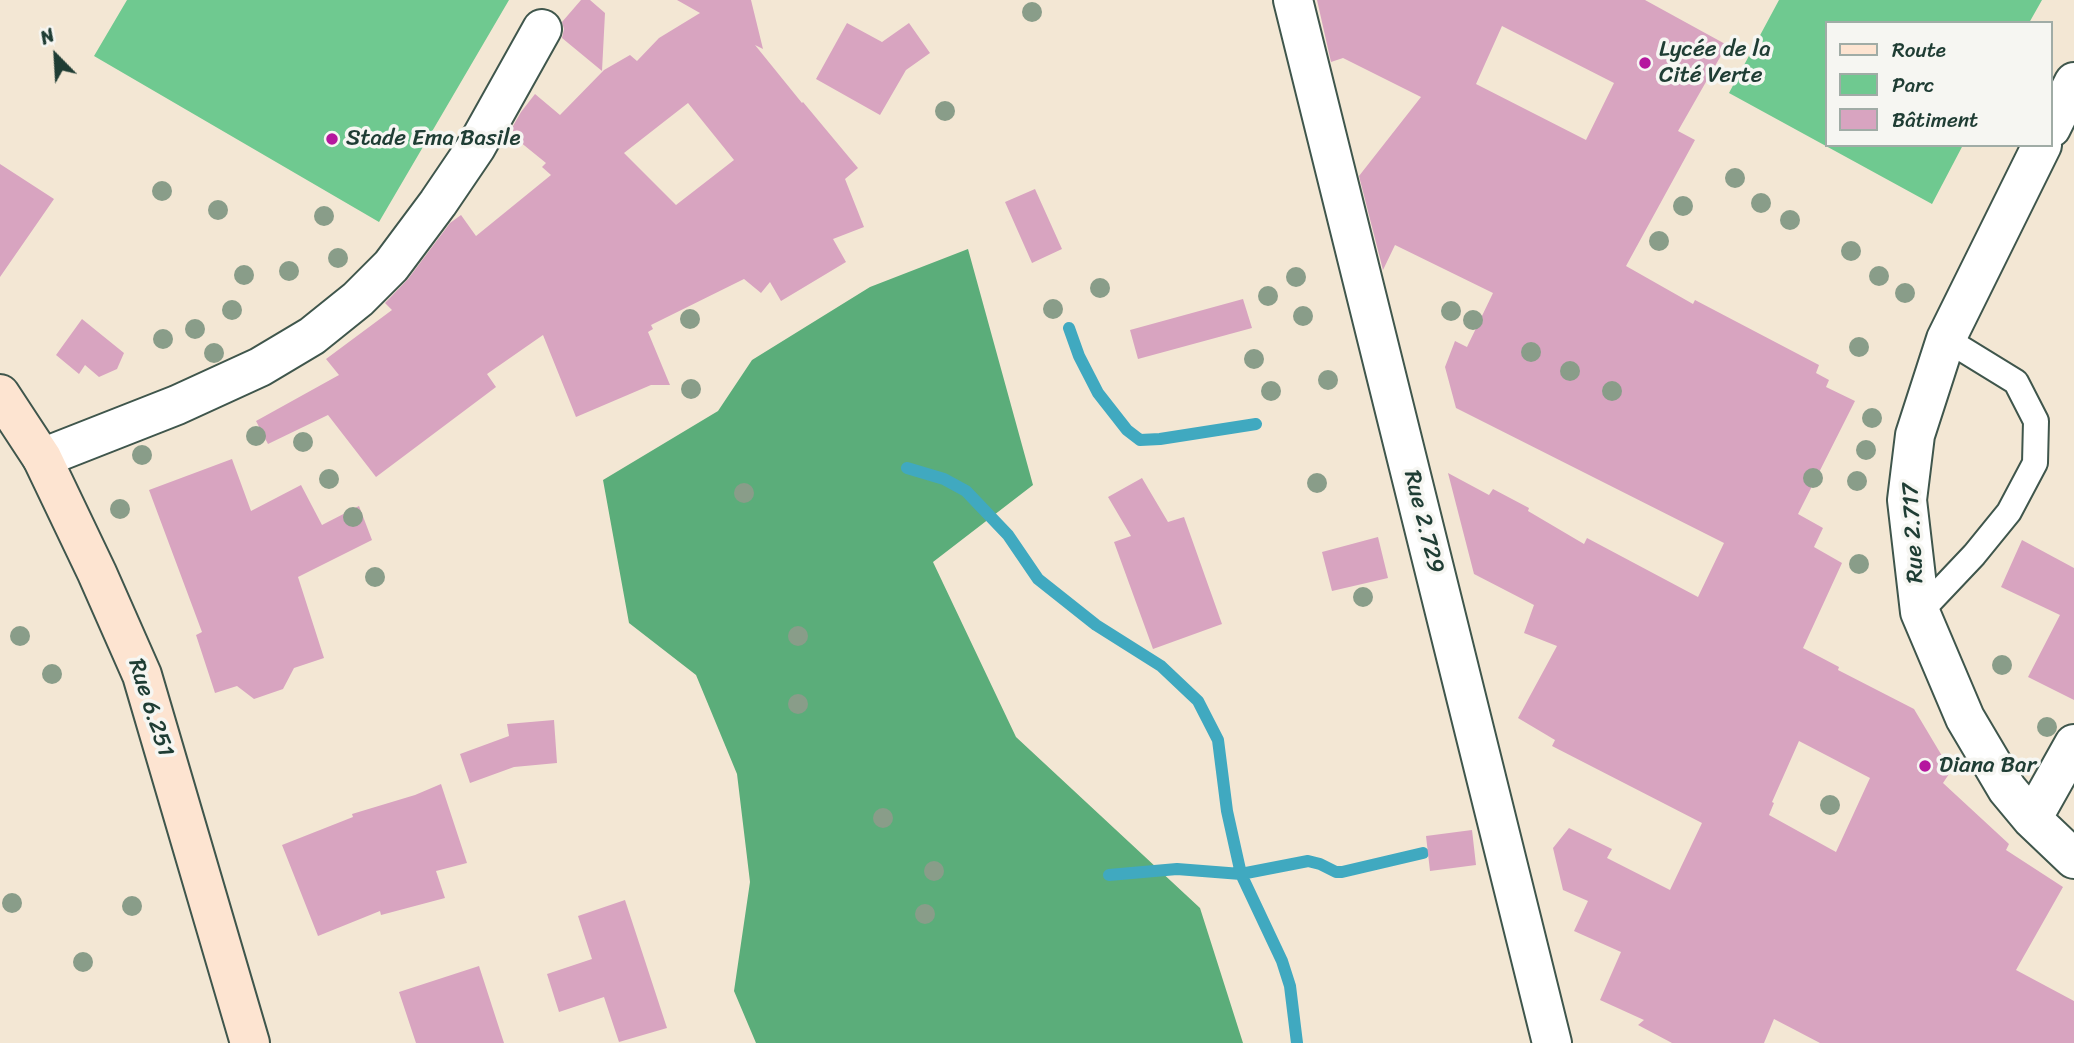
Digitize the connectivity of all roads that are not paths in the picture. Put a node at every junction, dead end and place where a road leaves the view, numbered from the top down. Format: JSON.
{"nodes":[{"id":1,"x":1293,"y":0,"type":"edge"},
{"id":2,"x":542,"y":29,"type":"dead end"},
{"id":3,"x":2074,"y":82,"type":"edge"},
{"id":4,"x":2053,"y":124,"type":"edge"},
{"id":5,"x":2041,"y":147,"type":"edge"},
{"id":6,"x":1946,"y":340,"type":"junction"},
{"id":7,"x":0,"y":394,"type":"edge"},
{"id":8,"x":42,"y":458,"type":"junction"},
{"id":9,"x":1920,"y":612,"type":"junction"},
{"id":10,"x":2074,"y":744,"type":"edge"},
{"id":11,"x":2032,"y":819,"type":"junction"},
{"id":12,"x":2074,"y":859,"type":"edge"},
{"id":13,"x":250,"y":1043,"type":"edge"},
{"id":14,"x":1552,"y":1043,"type":"edge"}],
"edges":[{"from":1,"to":14,"type":"street","name":"Rue 2.729"},
{"from":2,"to":8,"type":"street"},
{"from":3,"to":4,"type":"street"},
{"from":5,"to":6,"type":"street","name":"Rue 2.717"},
{"from":6,"to":9,"type":"street","name":"Rue 2.717"},
{"from":6,"to":9,"type":"lane"},
{"from":7,"to":8,"type":"main road","name":"Rue 6.251"},
{"from":8,"to":13,"type":"main road","name":"Rue 6.251"},
{"from":9,"to":11,"type":"street","name":"Rue 2.717"},
{"from":10,"to":11,"type":"street"},
{"from":11,"to":12,"type":"street","name":"Rue 2.717"}]}
